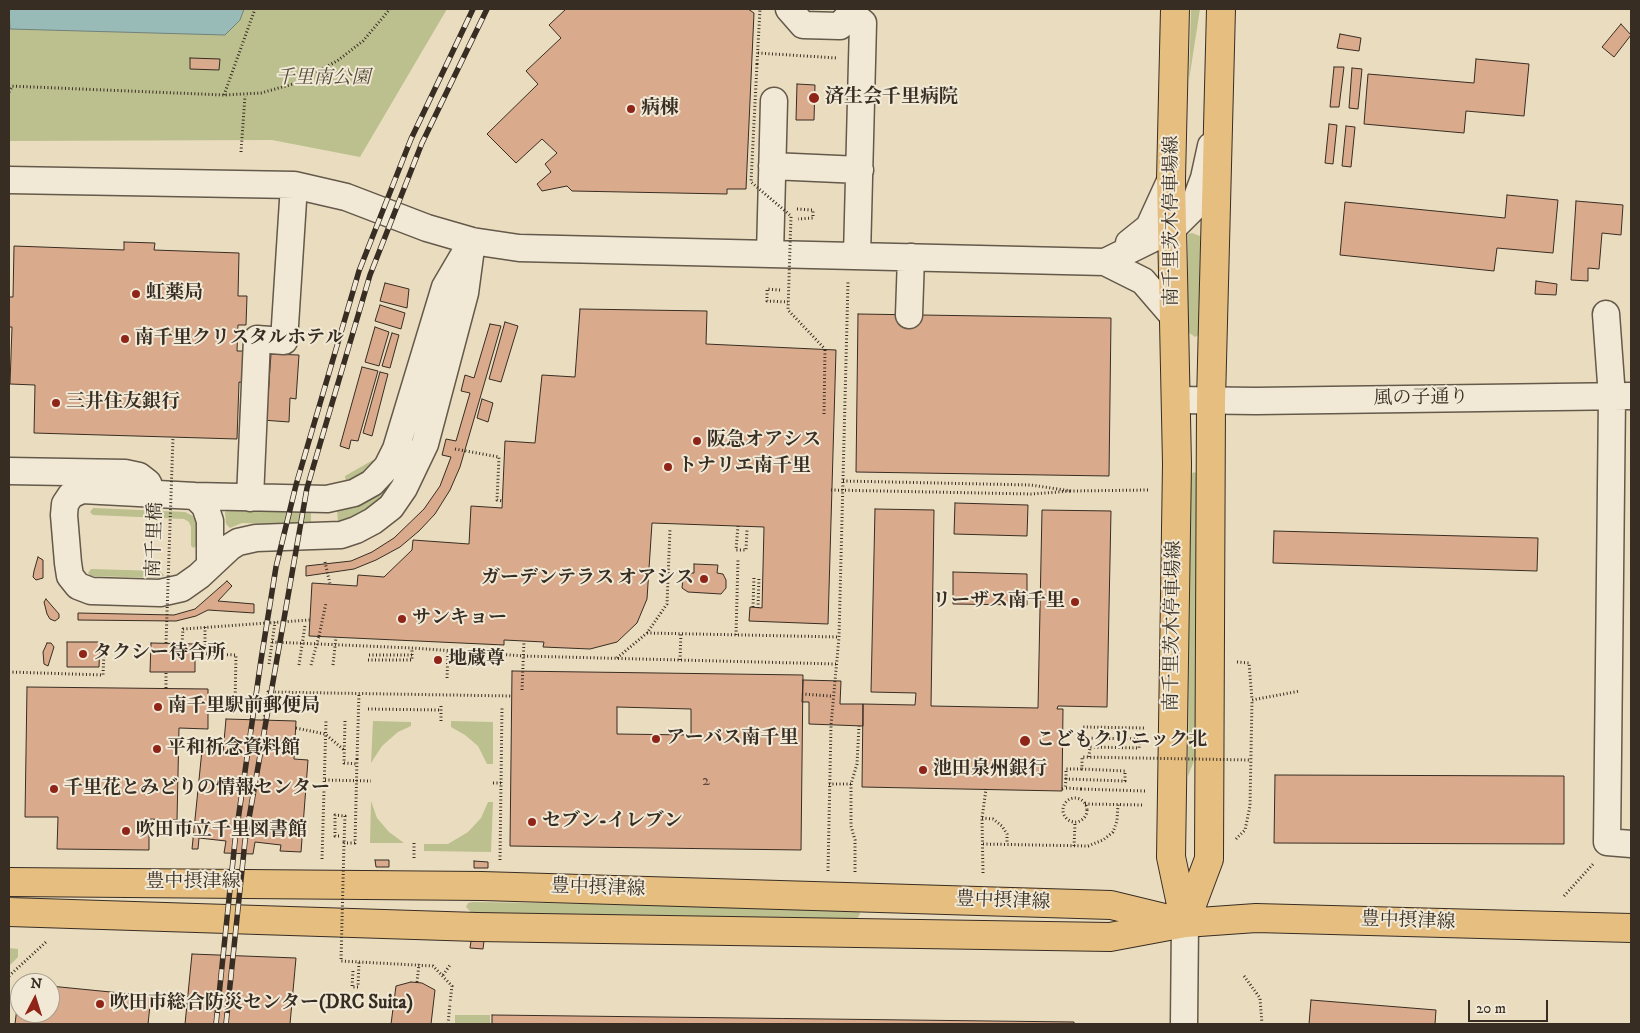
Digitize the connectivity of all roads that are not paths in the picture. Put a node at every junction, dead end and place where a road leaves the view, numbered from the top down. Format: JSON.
{"nodes":[{"id":1,"x":789,"y":9,"type":"edge"},
{"id":2,"x":1176,"y":9,"type":"edge"},
{"id":3,"x":1221,"y":9,"type":"edge"},
{"id":4,"x":853,"y":11,"type":"edge"},
{"id":5,"x":774,"y":101,"type":"dead end"},
{"id":6,"x":1217,"y":115,"type":"junction"},
{"id":7,"x":772,"y":166,"type":"junction"},
{"id":8,"x":860,"y":170,"type":"junction"},
{"id":9,"x":1171,"y":179,"type":"junction"},
{"id":10,"x":9,"y":180,"type":"edge"},
{"id":11,"x":294,"y":186,"type":"junction"},
{"id":12,"x":1172,"y":229,"type":"junction"},
{"id":13,"x":472,"y":241,"type":"junction"},
{"id":14,"x":770,"y":254,"type":"junction"},
{"id":15,"x":857,"y":256,"type":"junction"},
{"id":16,"x":911,"y":257,"type":"junction"},
{"id":17,"x":1105,"y":262,"type":"junction"},
{"id":18,"x":1606,"y":314,"type":"dead end"},
{"id":19,"x":908,"y":315,"type":"dead end"},
{"id":20,"x":1174,"y":317,"type":"junction"},
{"id":21,"x":1622,"y":397,"type":"edge"},
{"id":22,"x":1176,"y":400,"type":"junction"},
{"id":23,"x":1211,"y":400,"type":"junction"},
{"id":24,"x":9,"y":471,"type":"edge"},
{"id":25,"x":152,"y":494,"type":"junction"},
{"id":26,"x":195,"y":496,"type":"junction"},
{"id":27,"x":250,"y":498,"type":"junction"},
{"id":28,"x":210,"y":566,"type":"junction"},
{"id":29,"x":1619,"y":843,"type":"edge"},
{"id":30,"x":9,"y":882,"type":"edge"},
{"id":31,"x":9,"y":912,"type":"edge"},
{"id":32,"x":1185,"y":923,"type":"junction"},
{"id":33,"x":1631,"y":928,"type":"edge"},
{"id":34,"x":1184,"y":1024,"type":"edge"}],
"edges":[{"from":1,"to":4,"type":"street"},
{"from":2,"to":9,"type":"main road","name":"南千里茨木停車場線"},
{"from":3,"to":6,"type":"main road","name":"南千里茨木停車場線"},
{"from":4,"to":8,"type":"street"},
{"from":5,"to":7,"type":"street"},
{"from":6,"to":12,"type":"street"},
{"from":6,"to":23,"type":"main road","name":"南千里茨木停車場線"},
{"from":7,"to":8,"type":"street"},
{"from":7,"to":14,"type":"street"},
{"from":8,"to":15,"type":"street"},
{"from":9,"to":12,"type":"main road","name":"南千里茨木停車場線"},
{"from":9,"to":17,"type":"street"},
{"from":10,"to":11,"type":"street"},
{"from":11,"to":13,"type":"street"},
{"from":11,"to":27,"type":"street"},
{"from":12,"to":17,"type":"street"},
{"from":12,"to":20,"type":"main road","name":"南千里茨木停車場線"},
{"from":13,"to":14,"type":"street"},
{"from":13,"to":27,"type":"street"},
{"from":13,"to":28,"type":"street"},
{"from":14,"to":15,"type":"street"},
{"from":15,"to":16,"type":"street"},
{"from":16,"to":17,"type":"street"},
{"from":16,"to":19,"type":"street"},
{"from":17,"to":20,"type":"street"},
{"from":18,"to":21,"type":"street"},
{"from":20,"to":22,"type":"main road","name":"南千里茨木停車場線"},
{"from":21,"to":23,"type":"street","name":"風の子通り"},
{"from":21,"to":29,"type":"street"},
{"from":22,"to":23,"type":"street","name":"風の子通り"},
{"from":22,"to":32,"type":"main road","name":"南千里茨木停車場線"},
{"from":23,"to":32,"type":"main road","name":"南千里茨木停車場線"},
{"from":24,"to":25,"type":"street"},
{"from":25,"to":26,"type":"street"},
{"from":25,"to":28,"type":"street"},
{"from":26,"to":27,"type":"street"},
{"from":26,"to":28,"type":"street"},
{"from":30,"to":32,"type":"main road","name":"豊中摂津線"},
{"from":31,"to":32,"type":"main road","name":"豊中摂津線"},
{"from":32,"to":33,"type":"main road","name":"豊中摂津線"},
{"from":32,"to":34,"type":"street"}]}
